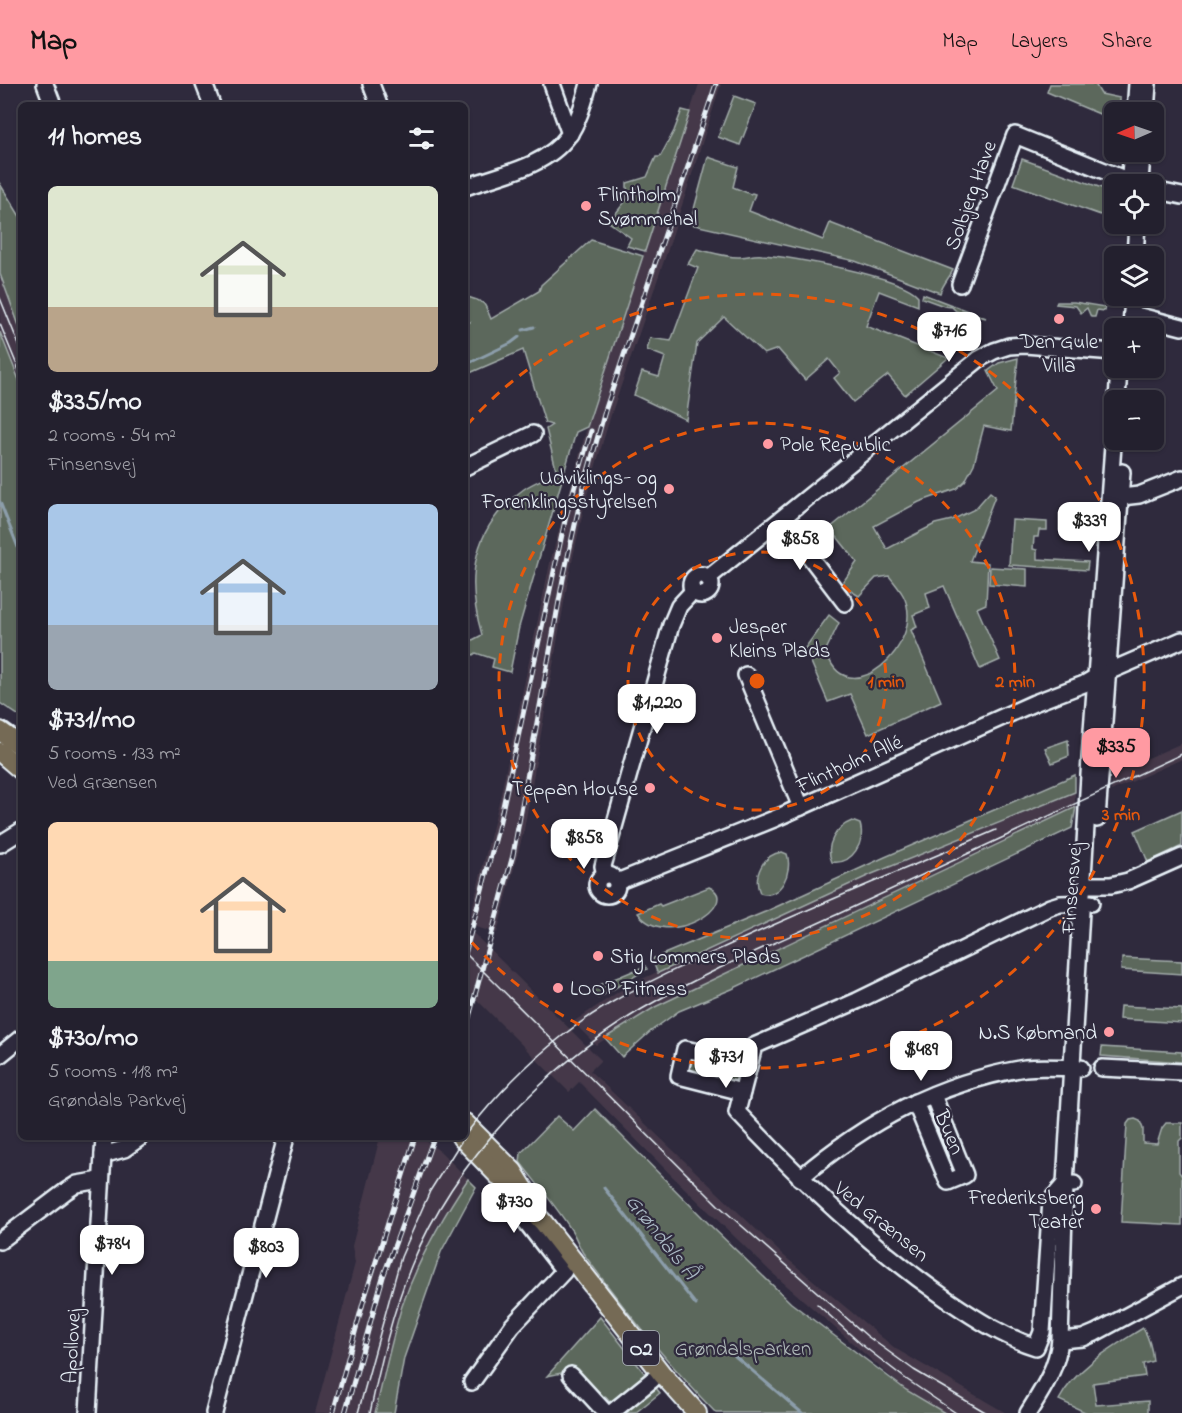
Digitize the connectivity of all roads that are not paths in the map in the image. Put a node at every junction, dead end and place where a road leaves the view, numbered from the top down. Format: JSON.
{"nodes":[{"id":1,"x":45,"y":84,"type":"edge"},
{"id":2,"x":204,"y":84,"type":"edge"},
{"id":3,"x":371,"y":84,"type":"edge"},
{"id":4,"x":589,"y":84,"type":"edge"},
{"id":5,"x":1137,"y":84,"type":"edge"},
{"id":6,"x":1148,"y":84,"type":"edge"},
{"id":7,"x":553,"y":87,"type":"edge"},
{"id":8,"x":52,"y":102,"type":"edge"},
{"id":9,"x":211,"y":102,"type":"edge"},
{"id":10,"x":378,"y":102,"type":"edge"},
{"id":11,"x":1136,"y":102,"type":"edge"},
{"id":12,"x":1147,"y":102,"type":"edge"},
{"id":13,"x":570,"y":134,"type":"junction"},
{"id":14,"x":1110,"y":174,"type":"edge"},
{"id":15,"x":468,"y":186,"type":"edge"},
{"id":16,"x":1164,"y":192,"type":"edge"},
{"id":17,"x":1182,"y":196,"type":"edge"},
{"id":18,"x":960,"y":284,"type":"dead end"},
{"id":19,"x":1164,"y":325,"type":"edge"},
{"id":20,"x":1182,"y":327,"type":"edge"},
{"id":21,"x":1104,"y":351,"type":"edge"},
{"id":22,"x":532,"y":434,"type":"dead end"},
{"id":23,"x":1114,"y":450,"type":"edge"},
{"id":24,"x":1122,"y":450,"type":"edge"},
{"id":25,"x":468,"y":466,"type":"edge"},
{"id":26,"x":1182,"y":478,"type":"edge"},
{"id":27,"x":1115,"y":498,"type":"junction"},
{"id":28,"x":782,"y":520,"type":"junction"},
{"id":29,"x":845,"y":603,"type":"dead end"},
{"id":30,"x":1182,"y":640,"type":"edge"},
{"id":31,"x":1101,"y":674,"type":"junction"},
{"id":32,"x":746,"y":675,"type":"dead end"},
{"id":33,"x":0,"y":731,"type":"edge"},
{"id":34,"x":18,"y":744,"type":"edge"},
{"id":35,"x":0,"y":752,"type":"edge"},
{"id":36,"x":18,"y":767,"type":"edge"},
{"id":37,"x":801,"y":807,"type":"junction"},
{"id":38,"x":18,"y":833,"type":"edge"},
{"id":39,"x":0,"y":844,"type":"edge"},
{"id":40,"x":1182,"y":857,"type":"edge"},
{"id":41,"x":1088,"y":885,"type":"junction"},
{"id":42,"x":1086,"y":903,"type":"junction"},
{"id":43,"x":18,"y":1040,"type":"edge"},
{"id":44,"x":0,"y":1055,"type":"edge"},
{"id":45,"x":750,"y":1063,"type":"junction"},
{"id":46,"x":1077,"y":1068,"type":"junction"},
{"id":47,"x":1102,"y":1068,"type":"dead end"},
{"id":48,"x":1182,"y":1072,"type":"edge"},
{"id":49,"x":742,"y":1092,"type":"junction"},
{"id":50,"x":933,"y":1095,"type":"junction"},
{"id":51,"x":915,"y":1102,"type":"junction"},
{"id":52,"x":468,"y":1126,"type":"edge"},
{"id":53,"x":104,"y":1140,"type":"edge"},
{"id":54,"x":137,"y":1140,"type":"edge"},
{"id":55,"x":285,"y":1140,"type":"edge"},
{"id":56,"x":464,"y":1140,"type":"edge"},
{"id":57,"x":103,"y":1155,"type":"junction"},
{"id":58,"x":800,"y":1178,"type":"junction"},
{"id":59,"x":503,"y":1179,"type":"junction"},
{"id":60,"x":101,"y":1180,"type":"junction"},
{"id":61,"x":1070,"y":1184,"type":"junction"},
{"id":62,"x":543,"y":1222,"type":"junction"},
{"id":63,"x":0,"y":1241,"type":"edge"},
{"id":64,"x":1182,"y":1286,"type":"edge"},
{"id":65,"x":1060,"y":1340,"type":"junction"},
{"id":66,"x":1036,"y":1347,"type":"joint"},
{"id":67,"x":572,"y":1375,"type":"dead end"},
{"id":68,"x":652,"y":1380,"type":"dead end"},
{"id":69,"x":472,"y":1382,"type":"dead end"},
{"id":70,"x":88,"y":1413,"type":"edge"},
{"id":71,"x":214,"y":1413,"type":"edge"},
{"id":72,"x":606,"y":1413,"type":"edge"},
{"id":73,"x":611,"y":1413,"type":"edge"},
{"id":74,"x":697,"y":1413,"type":"edge"},
{"id":75,"x":1028,"y":1413,"type":"edge"}],
"edges":[{"from":1,"to":8,"type":"street"},
{"from":2,"to":9,"type":"street"},
{"from":3,"to":10,"type":"street"},
{"from":4,"to":13,"type":"street"},
{"from":5,"to":11,"type":"street"},
{"from":6,"to":12,"type":"street"},
{"from":7,"to":13,"type":"street"},
{"from":13,"to":15,"type":"street"},
{"from":14,"to":18,"type":"street","name":"Solbjerg Have"},
{"from":16,"to":17,"type":"street"},
{"from":19,"to":20,"type":"street"},
{"from":21,"to":28,"type":"street"},
{"from":22,"to":25,"type":"street"},
{"from":23,"to":27,"type":"street","name":"Finsensvej"},
{"from":24,"to":27,"type":"street","name":"Finsensvej"},
{"from":26,"to":27,"type":"street"},
{"from":27,"to":31,"type":"street","name":"Finsensvej"},
{"from":28,"to":29,"type":"street"},
{"from":28,"to":37,"type":"street","name":"Flintholm Allé"},
{"from":30,"to":31,"type":"street","name":"Flintholm Allé"},
{"from":31,"to":37,"type":"street","name":"Flintholm Allé"},
{"from":31,"to":41,"type":"street","name":"Finsensvej"},
{"from":32,"to":37,"type":"street"},
{"from":33,"to":34,"type":"main road"},
{"from":35,"to":36,"type":"main road"},
{"from":38,"to":39,"type":"street"},
{"from":40,"to":41,"type":"street"},
{"from":41,"to":42,"type":"street","name":"Finsensvej"},
{"from":42,"to":45,"type":"street","name":"Ved Grænsen"},
{"from":42,"to":46,"type":"street","name":"Finsensvej"},
{"from":43,"to":44,"type":"street"},
{"from":45,"to":49,"type":"street","name":"Ved Grænsen"},
{"from":45,"to":49,"type":"street"},
{"from":46,"to":50,"type":"street","name":"Buen"},
{"from":46,"to":61,"type":"street","name":"Finsensvej"},
{"from":47,"to":48,"type":"street"},
{"from":49,"to":58,"type":"street","name":"Ved Grænsen"},
{"from":50,"to":51,"type":"street","name":"Buen"},
{"from":50,"to":51,"type":"street","name":"Buen"},
{"from":51,"to":58,"type":"street","name":"Buen"},
{"from":52,"to":62,"type":"main road","number":"O2"},
{"from":53,"to":57,"type":"street","name":"Apollovej"},
{"from":54,"to":57,"type":"street"},
{"from":55,"to":71,"type":"street"},
{"from":56,"to":59,"type":"main road","number":"O2"},
{"from":57,"to":60,"type":"street","name":"Apollovej"},
{"from":58,"to":66,"type":"street","name":"Ved Grænsen"},
{"from":59,"to":62,"type":"main road","number":"O2"},
{"from":59,"to":69,"type":"street"},
{"from":60,"to":63,"type":"street"},
{"from":60,"to":70,"type":"street","name":"Apollovej"},
{"from":61,"to":65,"type":"street","name":"Finsensvej"},
{"from":61,"to":66,"type":"street","name":"Finsensvej"},
{"from":62,"to":74,"type":"main road","number":"O2"},
{"from":64,"to":65,"type":"street"},
{"from":65,"to":75,"type":"street","name":"Finsensvej"},
{"from":67,"to":72,"type":"street"},
{"from":68,"to":73,"type":"street"}]}
